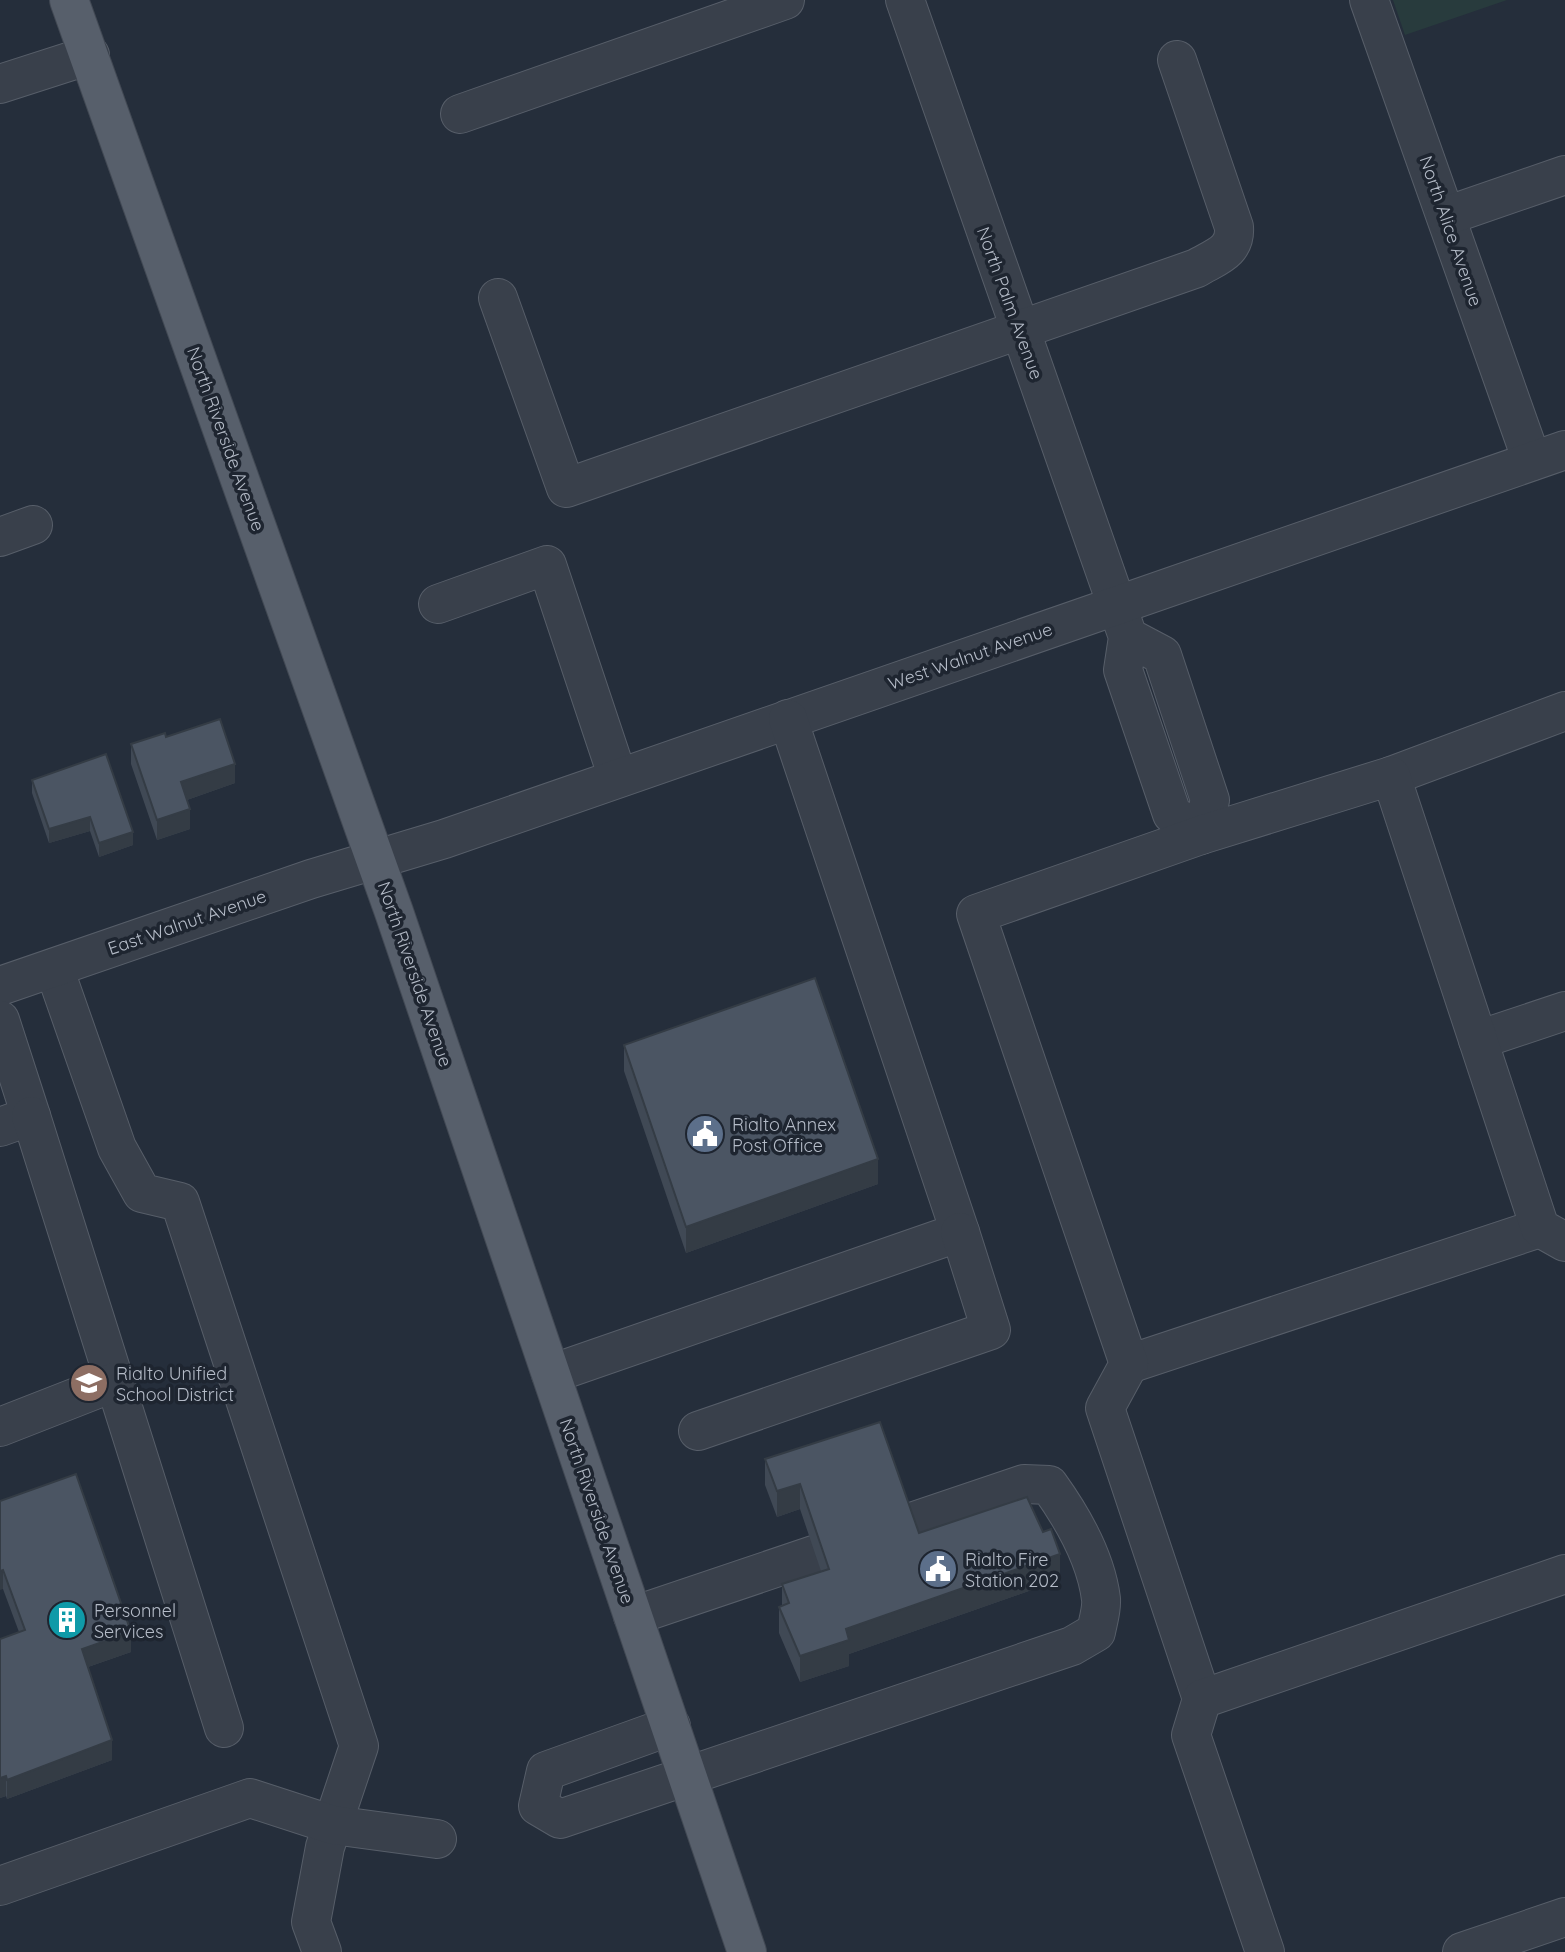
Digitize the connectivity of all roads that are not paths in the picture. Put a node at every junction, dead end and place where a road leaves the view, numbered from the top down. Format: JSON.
{"nodes":[{"id":1,"x":69,"y":0,"type":"edge"},
{"id":2,"x":785,"y":0,"type":"edge"},
{"id":3,"x":905,"y":0,"type":"edge"},
{"id":4,"x":1368,"y":0,"type":"edge"},
{"id":5,"x":90,"y":55,"type":"junction"},
{"id":6,"x":1177,"y":60,"type":"dead end"},
{"id":7,"x":0,"y":84,"type":"edge"},
{"id":8,"x":460,"y":114,"type":"dead end"},
{"id":9,"x":1565,"y":175,"type":"edge"},
{"id":10,"x":1446,"y":216,"type":"junction"},
{"id":11,"x":498,"y":298,"type":"dead end"},
{"id":12,"x":1019,"y":328,"type":"junction"},
{"id":13,"x":1548,"y":456,"type":"edge"},
{"id":14,"x":439,"y":604,"type":"dead end"},
{"id":15,"x":1123,"y":621,"type":"junction"},
{"id":16,"x":1565,"y":711,"type":"edge"},
{"id":17,"x":788,"y":719,"type":"junction"},
{"id":18,"x":1391,"y":776,"type":"junction"},
{"id":19,"x":618,"y":778,"type":"junction"},
{"id":20,"x":1201,"y":835,"type":"junction"},
{"id":21,"x":375,"y":858,"type":"junction"},
{"id":22,"x":54,"y":968,"type":"junction"},
{"id":23,"x":0,"y":986,"type":"edge"},
{"id":24,"x":1565,"y":1011,"type":"edge"},
{"id":25,"x":0,"y":1020,"type":"edge"},
{"id":26,"x":1478,"y":1040,"type":"junction"},
{"id":27,"x":16,"y":1121,"type":"edge"},
{"id":28,"x":960,"y":1232,"type":"junction"},
{"id":29,"x":1553,"y":1235,"type":"edge"},
{"id":30,"x":1129,"y":1364,"type":"junction"},
{"id":31,"x":551,"y":1374,"type":"junction"},
{"id":32,"x":115,"y":1382,"type":"junction"},
{"id":33,"x":0,"y":1427,"type":"edge"},
{"id":34,"x":698,"y":1431,"type":"dead end"},
{"id":35,"x":1565,"y":1574,"type":"edge"},
{"id":36,"x":633,"y":1616,"type":"junction"},
{"id":37,"x":1202,"y":1699,"type":"junction"},
{"id":38,"x":671,"y":1726,"type":"junction"},
{"id":39,"x":224,"y":1728,"type":"dead end"},
{"id":40,"x":687,"y":1776,"type":"junction"},
{"id":41,"x":332,"y":1825,"type":"junction"},
{"id":42,"x":437,"y":1839,"type":"dead end"},
{"id":43,"x":0,"y":1886,"type":"edge"},
{"id":44,"x":1565,"y":1917,"type":"edge"},
{"id":45,"x":321,"y":1952,"type":"edge"},
{"id":46,"x":747,"y":1952,"type":"edge"},
{"id":47,"x":1265,"y":1952,"type":"edge"},
{"id":48,"x":1462,"y":1952,"type":"edge"}],
"edges":[{"from":1,"to":5,"type":"main road","name":"North Riverside Avenue"},
{"from":2,"to":8,"type":"street"},
{"from":3,"to":12,"type":"street","name":"North Palm Avenue"},
{"from":4,"to":10,"type":"street","name":"North Alice Avenue"},
{"from":5,"to":7,"type":"street"},
{"from":5,"to":21,"type":"main road","name":"North Riverside Avenue"},
{"from":6,"to":12,"type":"street"},
{"from":9,"to":10,"type":"street"},
{"from":10,"to":13,"type":"street","name":"North Alice Avenue"},
{"from":11,"to":12,"type":"street"},
{"from":12,"to":15,"type":"street","name":"North Palm Avenue"},
{"from":13,"to":15,"type":"street","name":"West Walnut Avenue"},
{"from":14,"to":19,"type":"street"},
{"from":15,"to":17,"type":"street","name":"West Walnut Avenue"},
{"from":15,"to":20,"type":"street"},
{"from":16,"to":18,"type":"street"},
{"from":17,"to":19,"type":"street","name":"West Walnut Avenue"},
{"from":17,"to":28,"type":"street"},
{"from":18,"to":20,"type":"street"},
{"from":18,"to":26,"type":"street"},
{"from":19,"to":21,"type":"street","name":"West Walnut Avenue"},
{"from":20,"to":30,"type":"street"},
{"from":21,"to":22,"type":"street","name":"East Walnut Avenue"},
{"from":21,"to":31,"type":"main road","name":"North Riverside Avenue"},
{"from":22,"to":23,"type":"street","name":"East Walnut Avenue"},
{"from":22,"to":41,"type":"street"},
{"from":24,"to":26,"type":"street"},
{"from":25,"to":27,"type":"street"},
{"from":26,"to":29,"type":"street"},
{"from":27,"to":32,"type":"street"},
{"from":28,"to":31,"type":"street"},
{"from":28,"to":34,"type":"street"},
{"from":29,"to":30,"type":"street"},
{"from":30,"to":37,"type":"street"},
{"from":31,"to":36,"type":"main road","name":"North Riverside Avenue"},
{"from":32,"to":33,"type":"street"},
{"from":32,"to":39,"type":"street"},
{"from":35,"to":37,"type":"street"},
{"from":36,"to":38,"type":"main road","name":"North Riverside Avenue"},
{"from":36,"to":40,"type":"street"},
{"from":37,"to":47,"type":"street"},
{"from":38,"to":40,"type":"main road","name":"North Riverside Avenue"},
{"from":38,"to":40,"type":"street"},
{"from":40,"to":46,"type":"main road","name":"North Riverside Avenue"},
{"from":41,"to":42,"type":"street"},
{"from":41,"to":43,"type":"street"},
{"from":41,"to":45,"type":"street"},
{"from":44,"to":48,"type":"street"}]}
